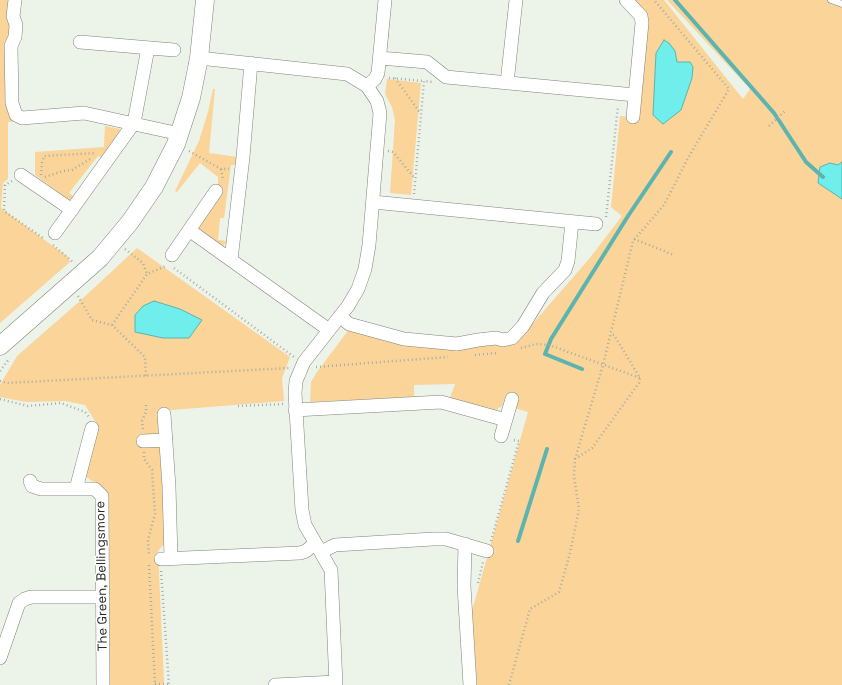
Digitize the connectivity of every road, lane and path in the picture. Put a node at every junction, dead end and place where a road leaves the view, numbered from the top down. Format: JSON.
{"nodes":[{"id":1,"x":15,"y":0,"type":"edge"},
{"id":2,"x":205,"y":0,"type":"edge"},
{"id":3,"x":385,"y":0,"type":"edge"},
{"id":4,"x":516,"y":0,"type":"edge"},
{"id":5,"x":626,"y":0,"type":"edge"},
{"id":6,"x":654,"y":0,"type":"edge"},
{"id":7,"x":831,"y":0,"type":"edge"},
{"id":8,"x":842,"y":4,"type":"edge"},
{"id":9,"x":80,"y":42,"type":"dead end"},
{"id":10,"x":148,"y":48,"type":"junction"},
{"id":11,"x":174,"y":50,"type":"dead end"},
{"id":12,"x":199,"y":58,"type":"junction"},
{"id":13,"x":380,"y":58,"type":"junction"},
{"id":14,"x":251,"y":63,"type":"junction"},
{"id":15,"x":440,"y":74,"type":"junction"},
{"id":16,"x":395,"y":78,"type":"junction"},
{"id":17,"x":424,"y":81,"type":"junction"},
{"id":18,"x":371,"y":83,"type":"junction"},
{"id":19,"x":508,"y":83,"type":"junction"},
{"id":20,"x":620,"y":93,"type":"junction"},
{"id":21,"x":635,"y":95,"type":"junction"},
{"id":22,"x":786,"y":111,"type":"dead end"},
{"id":23,"x":422,"y":112,"type":"junction"},
{"id":24,"x":632,"y":117,"type":"dead end"},
{"id":25,"x":134,"y":123,"type":"junction"},
{"id":26,"x":769,"y":126,"type":"dead end"},
{"id":27,"x":178,"y":139,"type":"junction"},
{"id":28,"x":378,"y":150,"type":"junction"},
{"id":29,"x":98,"y":153,"type":"joint"},
{"id":30,"x":242,"y":170,"type":"junction"},
{"id":31,"x":21,"y":175,"type":"joint"},
{"id":32,"x":416,"y":177,"type":"junction"},
{"id":33,"x":216,"y":191,"type":"dead end"},
{"id":34,"x":373,"y":202,"type":"junction"},
{"id":35,"x":413,"y":206,"type":"junction"},
{"id":36,"x":72,"y":210,"type":"junction"},
{"id":37,"x":572,"y":222,"type":"junction"},
{"id":38,"x":596,"y":224,"type":"joint"},
{"id":39,"x":189,"y":230,"type":"junction"},
{"id":40,"x":55,"y":233,"type":"dead end"},
{"id":41,"x":634,"y":239,"type":"junction"},
{"id":42,"x":115,"y":241,"type":"junction"},
{"id":43,"x":674,"y":255,"type":"dead end"},
{"id":44,"x":170,"y":259,"type":"junction"},
{"id":45,"x":231,"y":260,"type":"junction"},
{"id":46,"x":76,"y":266,"type":"junction"},
{"id":47,"x":147,"y":274,"type":"junction"},
{"id":48,"x":69,"y":286,"type":"junction"},
{"id":49,"x":340,"y":316,"type":"junction"},
{"id":50,"x":112,"y":325,"type":"junction"},
{"id":51,"x":329,"y":330,"type":"junction"},
{"id":52,"x":610,"y":334,"type":"junction"},
{"id":53,"x":0,"y":346,"type":"edge"},
{"id":54,"x":516,"y":350,"type":"dead end"},
{"id":55,"x":502,"y":352,"type":"dead end"},
{"id":56,"x":472,"y":355,"type":"dead end"},
{"id":57,"x":449,"y":357,"type":"dead end"},
{"id":58,"x":603,"y":365,"type":"junction"},
{"id":59,"x":296,"y":368,"type":"junction"},
{"id":60,"x":146,"y":376,"type":"junction"},
{"id":61,"x":640,"y":378,"type":"junction"},
{"id":62,"x":0,"y":381,"type":"edge"},
{"id":63,"x":0,"y":399,"type":"edge"},
{"id":64,"x":512,"y":399,"type":"dead end"},
{"id":65,"x":146,"y":403,"type":"dead end"},
{"id":66,"x":238,"y":406,"type":"dead end"},
{"id":67,"x":295,"y":407,"type":"junction"},
{"id":68,"x":164,"y":414,"type":"dead end"},
{"id":69,"x":506,"y":420,"type":"junction"},
{"id":70,"x":92,"y":428,"type":"joint"},
{"id":71,"x":501,"y":436,"type":"joint"},
{"id":72,"x":166,"y":440,"type":"junction"},
{"id":73,"x":143,"y":441,"type":"junction"},
{"id":74,"x":575,"y":459,"type":"junction"},
{"id":75,"x":30,"y":481,"type":"dead end"},
{"id":76,"x":76,"y":489,"type":"junction"},
{"id":77,"x":465,"y":544,"type":"junction"},
{"id":78,"x":318,"y":548,"type":"junction"},
{"id":79,"x":487,"y":551,"type":"junction"},
{"id":80,"x":166,"y":559,"type":"junction"},
{"id":81,"x":477,"y":586,"type":"dead end"},
{"id":82,"x":103,"y":597,"type":"junction"},
{"id":83,"x":1,"y":652,"type":"edge"},
{"id":84,"x":336,"y":683,"type":"edge"},
{"id":85,"x":169,"y":684,"type":"edge"},
{"id":86,"x":300,"y":684,"type":"edge"},
{"id":87,"x":103,"y":685,"type":"edge"},
{"id":88,"x":155,"y":685,"type":"edge"},
{"id":89,"x":275,"y":685,"type":"edge"},
{"id":90,"x":470,"y":685,"type":"edge"},
{"id":91,"x":509,"y":685,"type":"edge"}],
"edges":[{"from":1,"to":25,"type":"street"},
{"from":2,"to":12,"type":"street"},
{"from":3,"to":13,"type":"street"},
{"from":4,"to":19,"type":"street"},
{"from":5,"to":21,"type":"street"},
{"from":6,"to":41,"type":"path"},
{"from":7,"to":8,"type":"lane"},
{"from":9,"to":10,"type":"street"},
{"from":10,"to":11,"type":"street"},
{"from":10,"to":25,"type":"street"},
{"from":12,"to":14,"type":"street"},
{"from":12,"to":27,"type":"street"},
{"from":13,"to":15,"type":"street"},
{"from":13,"to":18,"type":"street"},
{"from":14,"to":18,"type":"street"},
{"from":14,"to":30,"type":"street"},
{"from":15,"to":17,"type":"path"},
{"from":15,"to":19,"type":"street"},
{"from":16,"to":17,"type":"path"},
{"from":16,"to":18,"type":"path"},
{"from":16,"to":23,"type":"path"},
{"from":17,"to":23,"type":"path"},
{"from":18,"to":28,"type":"street"},
{"from":19,"to":20,"type":"street"},
{"from":20,"to":21,"type":"street"},
{"from":20,"to":38,"type":"path"},
{"from":21,"to":24,"type":"street"},
{"from":22,"to":26,"type":"path"},
{"from":23,"to":32,"type":"path"},
{"from":25,"to":27,"type":"street"},
{"from":25,"to":36,"type":"street"},
{"from":27,"to":30,"type":"path"},
{"from":27,"to":42,"type":"street"},
{"from":28,"to":32,"type":"path"},
{"from":28,"to":34,"type":"street"},
{"from":29,"to":29,"type":"path"},
{"from":30,"to":45,"type":"street"},
{"from":31,"to":36,"type":"street"},
{"from":31,"to":46,"type":"path"},
{"from":32,"to":35,"type":"path"},
{"from":33,"to":39,"type":"street"},
{"from":34,"to":35,"type":"street"},
{"from":34,"to":49,"type":"street"},
{"from":35,"to":37,"type":"street"},
{"from":36,"to":40,"type":"street"},
{"from":37,"to":38,"type":"street"},
{"from":37,"to":49,"type":"street"},
{"from":39,"to":44,"type":"street"},
{"from":39,"to":45,"type":"street"},
{"from":41,"to":43,"type":"path"},
{"from":41,"to":52,"type":"path"},
{"from":42,"to":46,"type":"street"},
{"from":42,"to":47,"type":"path"},
{"from":44,"to":47,"type":"path"},
{"from":44,"to":59,"type":"path"},
{"from":45,"to":51,"type":"street"},
{"from":46,"to":48,"type":"street"},
{"from":47,"to":50,"type":"path"},
{"from":48,"to":50,"type":"path"},
{"from":48,"to":53,"type":"street"},
{"from":49,"to":51,"type":"street"},
{"from":50,"to":60,"type":"path"},
{"from":51,"to":59,"type":"street"},
{"from":52,"to":58,"type":"path"},
{"from":52,"to":61,"type":"path"},
{"from":54,"to":58,"type":"path"},
{"from":55,"to":56,"type":"path"},
{"from":57,"to":59,"type":"path"},
{"from":58,"to":61,"type":"path"},
{"from":58,"to":74,"type":"path"},
{"from":59,"to":60,"type":"path"},
{"from":59,"to":67,"type":"street"},
{"from":60,"to":62,"type":"path"},
{"from":61,"to":74,"type":"path"},
{"from":63,"to":70,"type":"path"},
{"from":64,"to":69,"type":"street"},
{"from":65,"to":73,"type":"path"},
{"from":66,"to":67,"type":"path"},
{"from":67,"to":69,"type":"street"},
{"from":67,"to":78,"type":"street"},
{"from":68,"to":72,"type":"street"},
{"from":69,"to":71,"type":"street"},
{"from":70,"to":76,"type":"street"},
{"from":71,"to":79,"type":"path"},
{"from":72,"to":73,"type":"street"},
{"from":72,"to":80,"type":"street"},
{"from":73,"to":88,"type":"path"},
{"from":74,"to":91,"type":"path"},
{"from":75,"to":76,"type":"street","name":"The Green, Bellingsmore"},
{"from":76,"to":82,"type":"street","name":"The Green, Bellingsmore"},
{"from":77,"to":78,"type":"street"},
{"from":77,"to":79,"type":"street"},
{"from":77,"to":90,"type":"street"},
{"from":78,"to":80,"type":"street"},
{"from":78,"to":84,"type":"street"},
{"from":79,"to":81,"type":"path"},
{"from":80,"to":85,"type":"path"},
{"from":82,"to":83,"type":"street"},
{"from":82,"to":87,"type":"street","name":"The Green, Bellingsmore"},
{"from":84,"to":86,"type":"street"},
{"from":85,"to":88,"type":"path"},
{"from":86,"to":89,"type":"street"}]}
